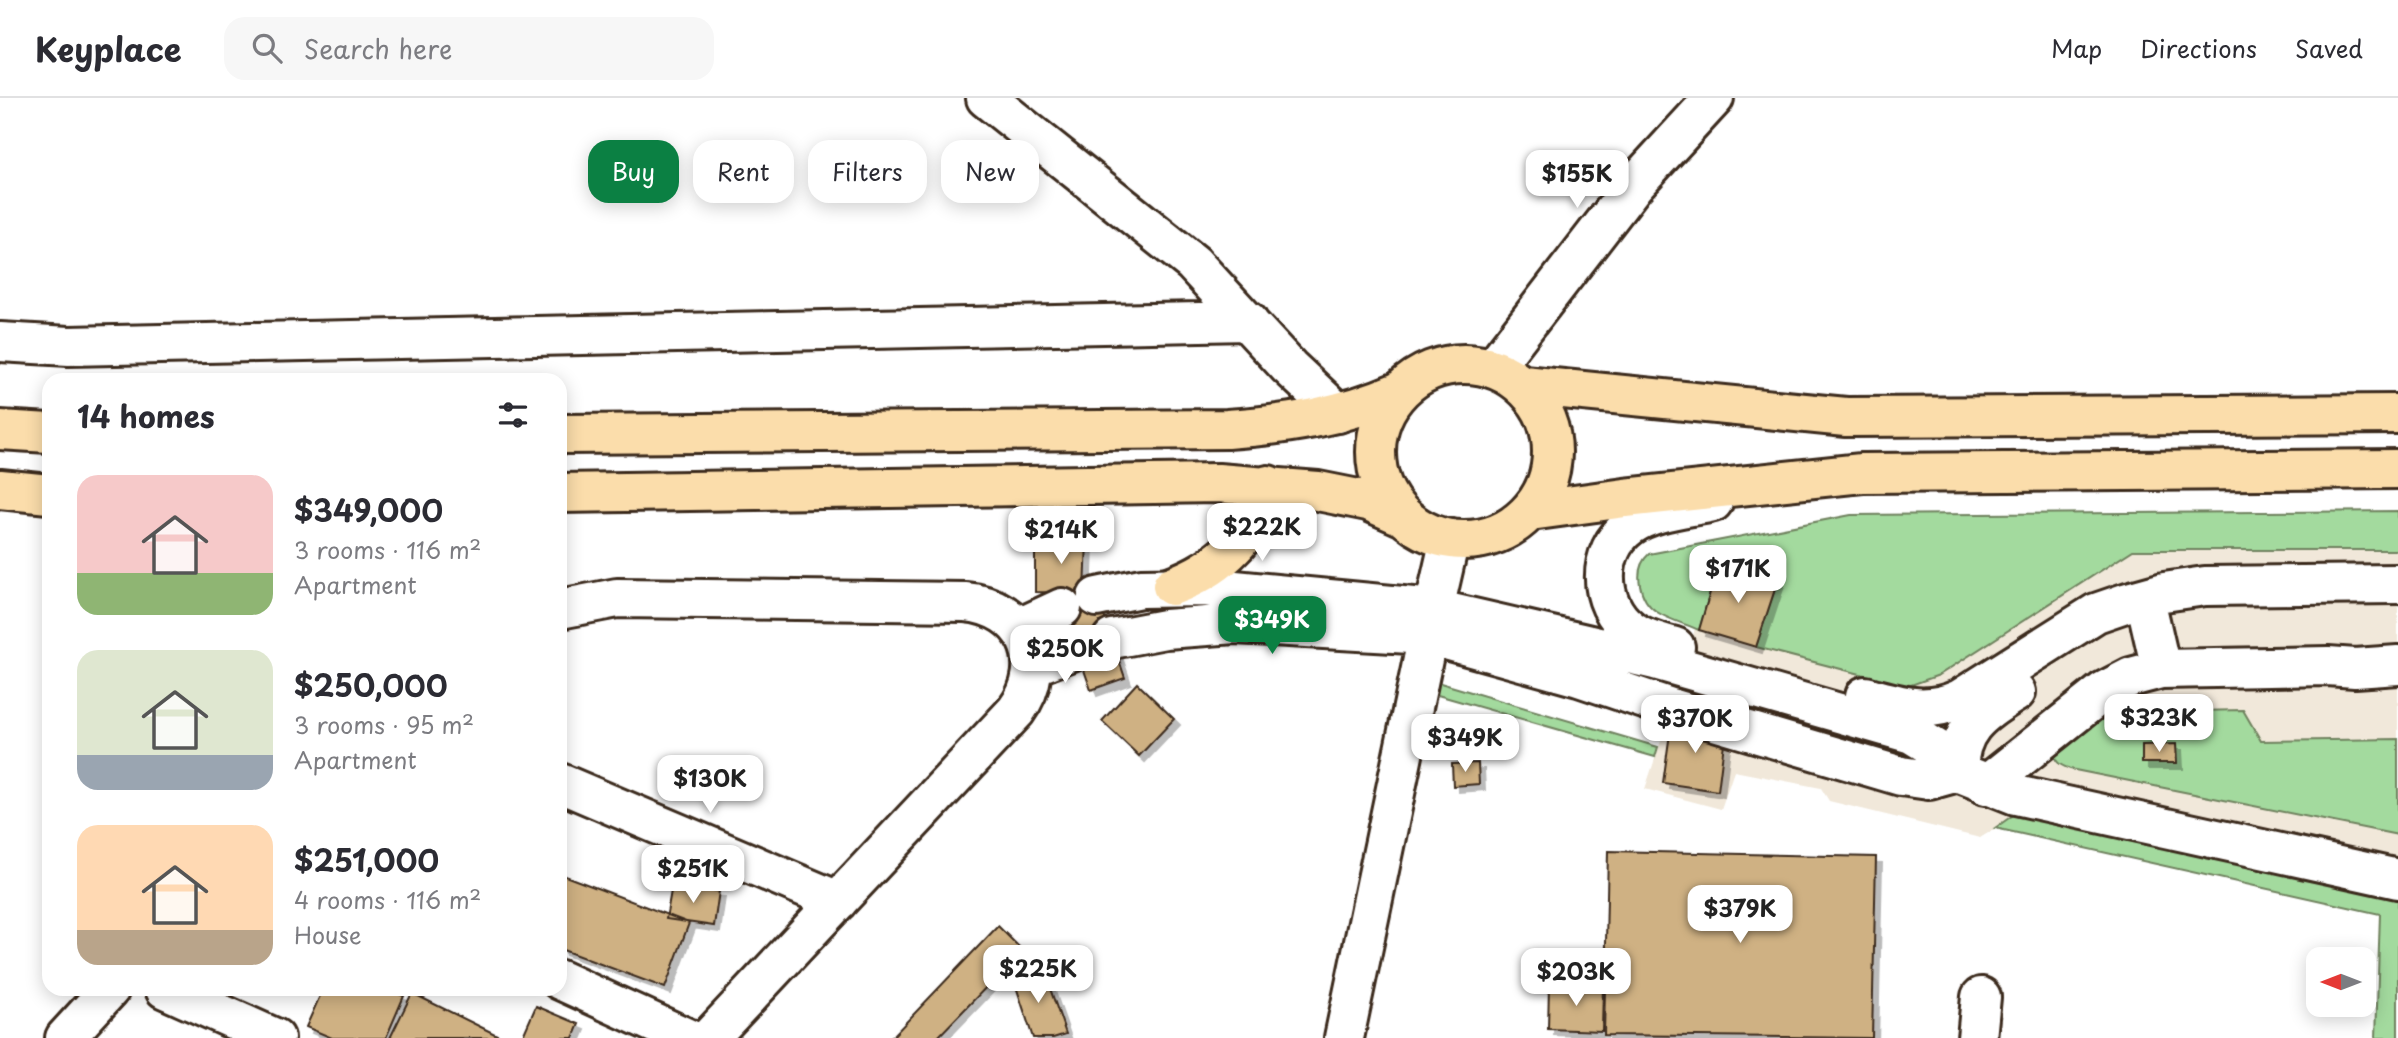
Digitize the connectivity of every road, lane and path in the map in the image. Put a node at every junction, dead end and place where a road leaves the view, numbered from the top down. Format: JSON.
{"nodes":[{"id":1,"x":986,"y":98,"type":"edge"},
{"id":2,"x":1714,"y":98,"type":"edge"},
{"id":3,"x":1248,"y":321,"type":"junction"},
{"id":4,"x":0,"y":342,"type":"edge"},
{"id":5,"x":1508,"y":377,"type":"junction"},
{"id":6,"x":1398,"y":392,"type":"junction"},
{"id":7,"x":1338,"y":413,"type":"junction"},
{"id":8,"x":2398,"y":414,"type":"edge"},
{"id":9,"x":0,"y":430,"type":"edge"},
{"id":10,"x":42,"y":433,"type":"edge"},
{"id":11,"x":567,"y":434,"type":"edge"},
{"id":12,"x":2398,"y":469,"type":"edge"},
{"id":13,"x":1862,"y":473,"type":"junction"},
{"id":14,"x":1268,"y":485,"type":"junction"},
{"id":15,"x":0,"y":489,"type":"edge"},
{"id":16,"x":567,"y":492,"type":"edge"},
{"id":17,"x":42,"y":493,"type":"edge"},
{"id":18,"x":1530,"y":511,"type":"junction"},
{"id":19,"x":1404,"y":517,"type":"junction"},
{"id":20,"x":1450,"y":540,"type":"junction"},
{"id":21,"x":2398,"y":584,"type":"edge"},
{"id":22,"x":1172,"y":586,"type":"junction"},
{"id":23,"x":2145,"y":598,"type":"junction"},
{"id":24,"x":567,"y":608,"type":"edge"},
{"id":25,"x":1431,"y":622,"type":"junction"},
{"id":26,"x":1019,"y":628,"type":"junction"},
{"id":27,"x":2398,"y":649,"type":"edge"},
{"id":28,"x":2398,"y":665,"type":"edge"},
{"id":29,"x":1033,"y":666,"type":"junction"},
{"id":30,"x":2328,"y":666,"type":"junction"},
{"id":31,"x":2161,"y":669,"type":"junction"},
{"id":32,"x":2398,"y":692,"type":"edge"},
{"id":33,"x":1972,"y":779,"type":"junction"},
{"id":34,"x":567,"y":786,"type":"edge"},
{"id":35,"x":2398,"y":879,"type":"edge"},
{"id":36,"x":838,"y":901,"type":"junction"},
{"id":37,"x":567,"y":983,"type":"edge"},
{"id":38,"x":104,"y":996,"type":"edge"},
{"id":39,"x":180,"y":996,"type":"edge"},
{"id":40,"x":1981,"y":997,"type":"dead end"},
{"id":41,"x":65,"y":1038,"type":"edge"},
{"id":42,"x":275,"y":1038,"type":"edge"},
{"id":43,"x":687,"y":1038,"type":"edge"},
{"id":44,"x":709,"y":1038,"type":"edge"},
{"id":45,"x":1344,"y":1038,"type":"edge"},
{"id":46,"x":1977,"y":1038,"type":"edge"}],
"edges":[{"from":1,"to":3,"type":"street"},
{"from":2,"to":5,"type":"street"},
{"from":3,"to":4,"type":"street"},
{"from":3,"to":7,"type":"street"},
{"from":5,"to":6,"type":"highway"},
{"from":5,"to":8,"type":"highway"},
{"from":5,"to":18,"type":"highway"},
{"from":6,"to":7,"type":"highway"},
{"from":6,"to":19,"type":"highway"},
{"from":7,"to":11,"type":"highway"},
{"from":9,"to":10,"type":"highway"},
{"from":12,"to":13,"type":"highway"},
{"from":13,"to":18,"type":"highway"},
{"from":13,"to":23,"type":"street"},
{"from":14,"to":16,"type":"highway"},
{"from":14,"to":19,"type":"highway"},
{"from":14,"to":22,"type":"highway"},
{"from":15,"to":17,"type":"highway"},
{"from":18,"to":20,"type":"highway"},
{"from":19,"to":20,"type":"highway"},
{"from":20,"to":25,"type":"street"},
{"from":21,"to":23,"type":"street"},
{"from":22,"to":25,"type":"street"},
{"from":22,"to":26,"type":"street"},
{"from":23,"to":31,"type":"street"},
{"from":23,"to":33,"type":"street"},
{"from":24,"to":26,"type":"street"},
{"from":25,"to":29,"type":"street"},
{"from":25,"to":33,"type":"street"},
{"from":25,"to":45,"type":"street"},
{"from":26,"to":29,"type":"street"},
{"from":27,"to":30,"type":"street"},
{"from":28,"to":30,"type":"street"},
{"from":29,"to":36,"type":"street"},
{"from":30,"to":31,"type":"street"},
{"from":30,"to":32,"type":"street"},
{"from":31,"to":33,"type":"street"},
{"from":33,"to":35,"type":"street"},
{"from":34,"to":36,"type":"street"},
{"from":36,"to":44,"type":"street"},
{"from":37,"to":43,"type":"street"},
{"from":38,"to":41,"type":"street"},
{"from":39,"to":42,"type":"street"},
{"from":40,"to":46,"type":"street"}]}
